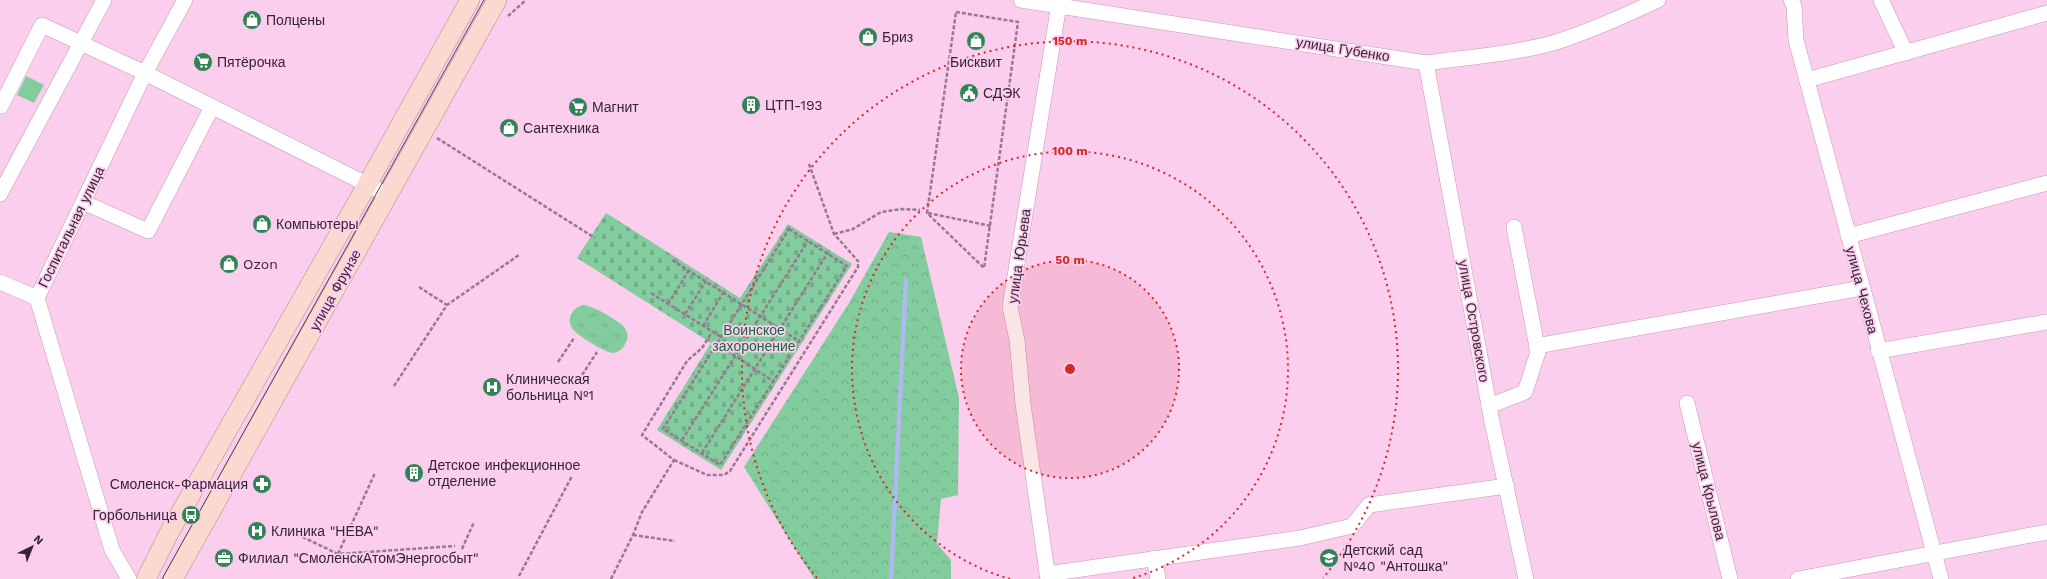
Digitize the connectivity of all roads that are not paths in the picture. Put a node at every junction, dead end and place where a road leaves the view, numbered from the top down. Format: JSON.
{"nodes":[{"id":1,"x":104,"y":0,"type":"edge"},
{"id":2,"x":185,"y":0,"type":"edge"},
{"id":3,"x":470,"y":0,"type":"edge"},
{"id":4,"x":497,"y":0,"type":"edge"},
{"id":5,"x":1021,"y":0,"type":"edge"},
{"id":6,"x":1658,"y":0,"type":"edge"},
{"id":7,"x":1791,"y":0,"type":"edge"},
{"id":8,"x":1881,"y":0,"type":"edge"},
{"id":9,"x":1059,"y":4,"type":"junction"},
{"id":10,"x":2047,"y":13,"type":"edge"},
{"id":11,"x":81,"y":43,"type":"junction"},
{"id":12,"x":1906,"y":53,"type":"junction"},
{"id":13,"x":1426,"y":62,"type":"junction"},
{"id":14,"x":145,"y":73,"type":"junction"},
{"id":15,"x":1806,"y":80,"type":"junction"},
{"id":16,"x":1,"y":106,"type":"edge"},
{"id":17,"x":212,"y":107,"type":"junction"},
{"id":18,"x":2047,"y":183,"type":"edge"},
{"id":19,"x":367,"y":185,"type":"junction"},
{"id":20,"x":0,"y":194,"type":"edge"},
{"id":21,"x":388,"y":195,"type":"junction"},
{"id":22,"x":83,"y":202,"type":"junction"},
{"id":23,"x":1514,"y":227,"type":"dead end"},
{"id":24,"x":1848,"y":236,"type":"junction"},
{"id":25,"x":0,"y":282,"type":"edge"},
{"id":26,"x":1862,"y":288,"type":"junction"},
{"id":27,"x":37,"y":298,"type":"junction"},
{"id":28,"x":2047,"y":322,"type":"edge"},
{"id":29,"x":1536,"y":346,"type":"junction"},
{"id":30,"x":1878,"y":351,"type":"junction"},
{"id":31,"x":1687,"y":403,"type":"dead end"},
{"id":32,"x":1489,"y":406,"type":"junction"},
{"id":33,"x":1507,"y":486,"type":"junction"},
{"id":34,"x":2047,"y":532,"type":"edge"},
{"id":35,"x":1934,"y":554,"type":"junction"},
{"id":36,"x":1154,"y":558,"type":"junction"},
{"id":37,"x":1048,"y":576,"type":"edge"},
{"id":38,"x":129,"y":579,"type":"edge"},
{"id":39,"x":146,"y":579,"type":"edge"},
{"id":40,"x":173,"y":579,"type":"edge"},
{"id":41,"x":1158,"y":579,"type":"edge"},
{"id":42,"x":1526,"y":579,"type":"edge"},
{"id":43,"x":1730,"y":579,"type":"edge"},
{"id":44,"x":1798,"y":579,"type":"edge"},
{"id":45,"x":1941,"y":579,"type":"edge"}],
"edges":[{"from":1,"to":11,"type":"street"},
{"from":2,"to":14,"type":"street","name":"Госпитальная улица"},
{"from":3,"to":19,"type":"main road","name":"улица Фрунзе"},
{"from":4,"to":21,"type":"main road","name":"улица Фрунзе"},
{"from":5,"to":9,"type":"street","name":"улица Губенко"},
{"from":6,"to":13,"type":"street","name":"улица Губенко"},
{"from":7,"to":15,"type":"street","name":"улица Чехова"},
{"from":8,"to":12,"type":"street"},
{"from":9,"to":13,"type":"street","name":"улица Губенко"},
{"from":9,"to":37,"type":"street","name":"улица Юрьева"},
{"from":10,"to":12,"type":"street"},
{"from":11,"to":14,"type":"street"},
{"from":11,"to":16,"type":"street"},
{"from":11,"to":20,"type":"street"},
{"from":12,"to":15,"type":"street"},
{"from":13,"to":32,"type":"street","name":"улица Островского"},
{"from":14,"to":17,"type":"street"},
{"from":14,"to":22,"type":"street","name":"Госпитальная улица"},
{"from":15,"to":24,"type":"street","name":"улица Чехова"},
{"from":17,"to":19,"type":"street"},
{"from":17,"to":22,"type":"street"},
{"from":18,"to":24,"type":"street"},
{"from":19,"to":21,"type":"street"},
{"from":19,"to":39,"type":"main road","name":"улица Фрунзе"},
{"from":21,"to":40,"type":"main road","name":"улица Фрунзе"},
{"from":22,"to":27,"type":"street","name":"Госпитальная улица"},
{"from":23,"to":29,"type":"street"},
{"from":24,"to":26,"type":"street","name":"улица Чехова"},
{"from":25,"to":27,"type":"street"},
{"from":26,"to":29,"type":"street"},
{"from":26,"to":30,"type":"street","name":"улица Чехова"},
{"from":27,"to":38,"type":"street","name":"Госпитальная улица"},
{"from":28,"to":30,"type":"street"},
{"from":29,"to":32,"type":"street"},
{"from":30,"to":35,"type":"street","name":"улица Чехова"},
{"from":31,"to":43,"type":"street","name":"улица Крылова"},
{"from":32,"to":33,"type":"street","name":"улица Островского"},
{"from":33,"to":36,"type":"street"},
{"from":33,"to":42,"type":"street","name":"улица Островского"},
{"from":34,"to":35,"type":"street"},
{"from":35,"to":44,"type":"street"},
{"from":35,"to":45,"type":"street","name":"улица Чехова"},
{"from":36,"to":37,"type":"street"},
{"from":36,"to":41,"type":"street"}]}
